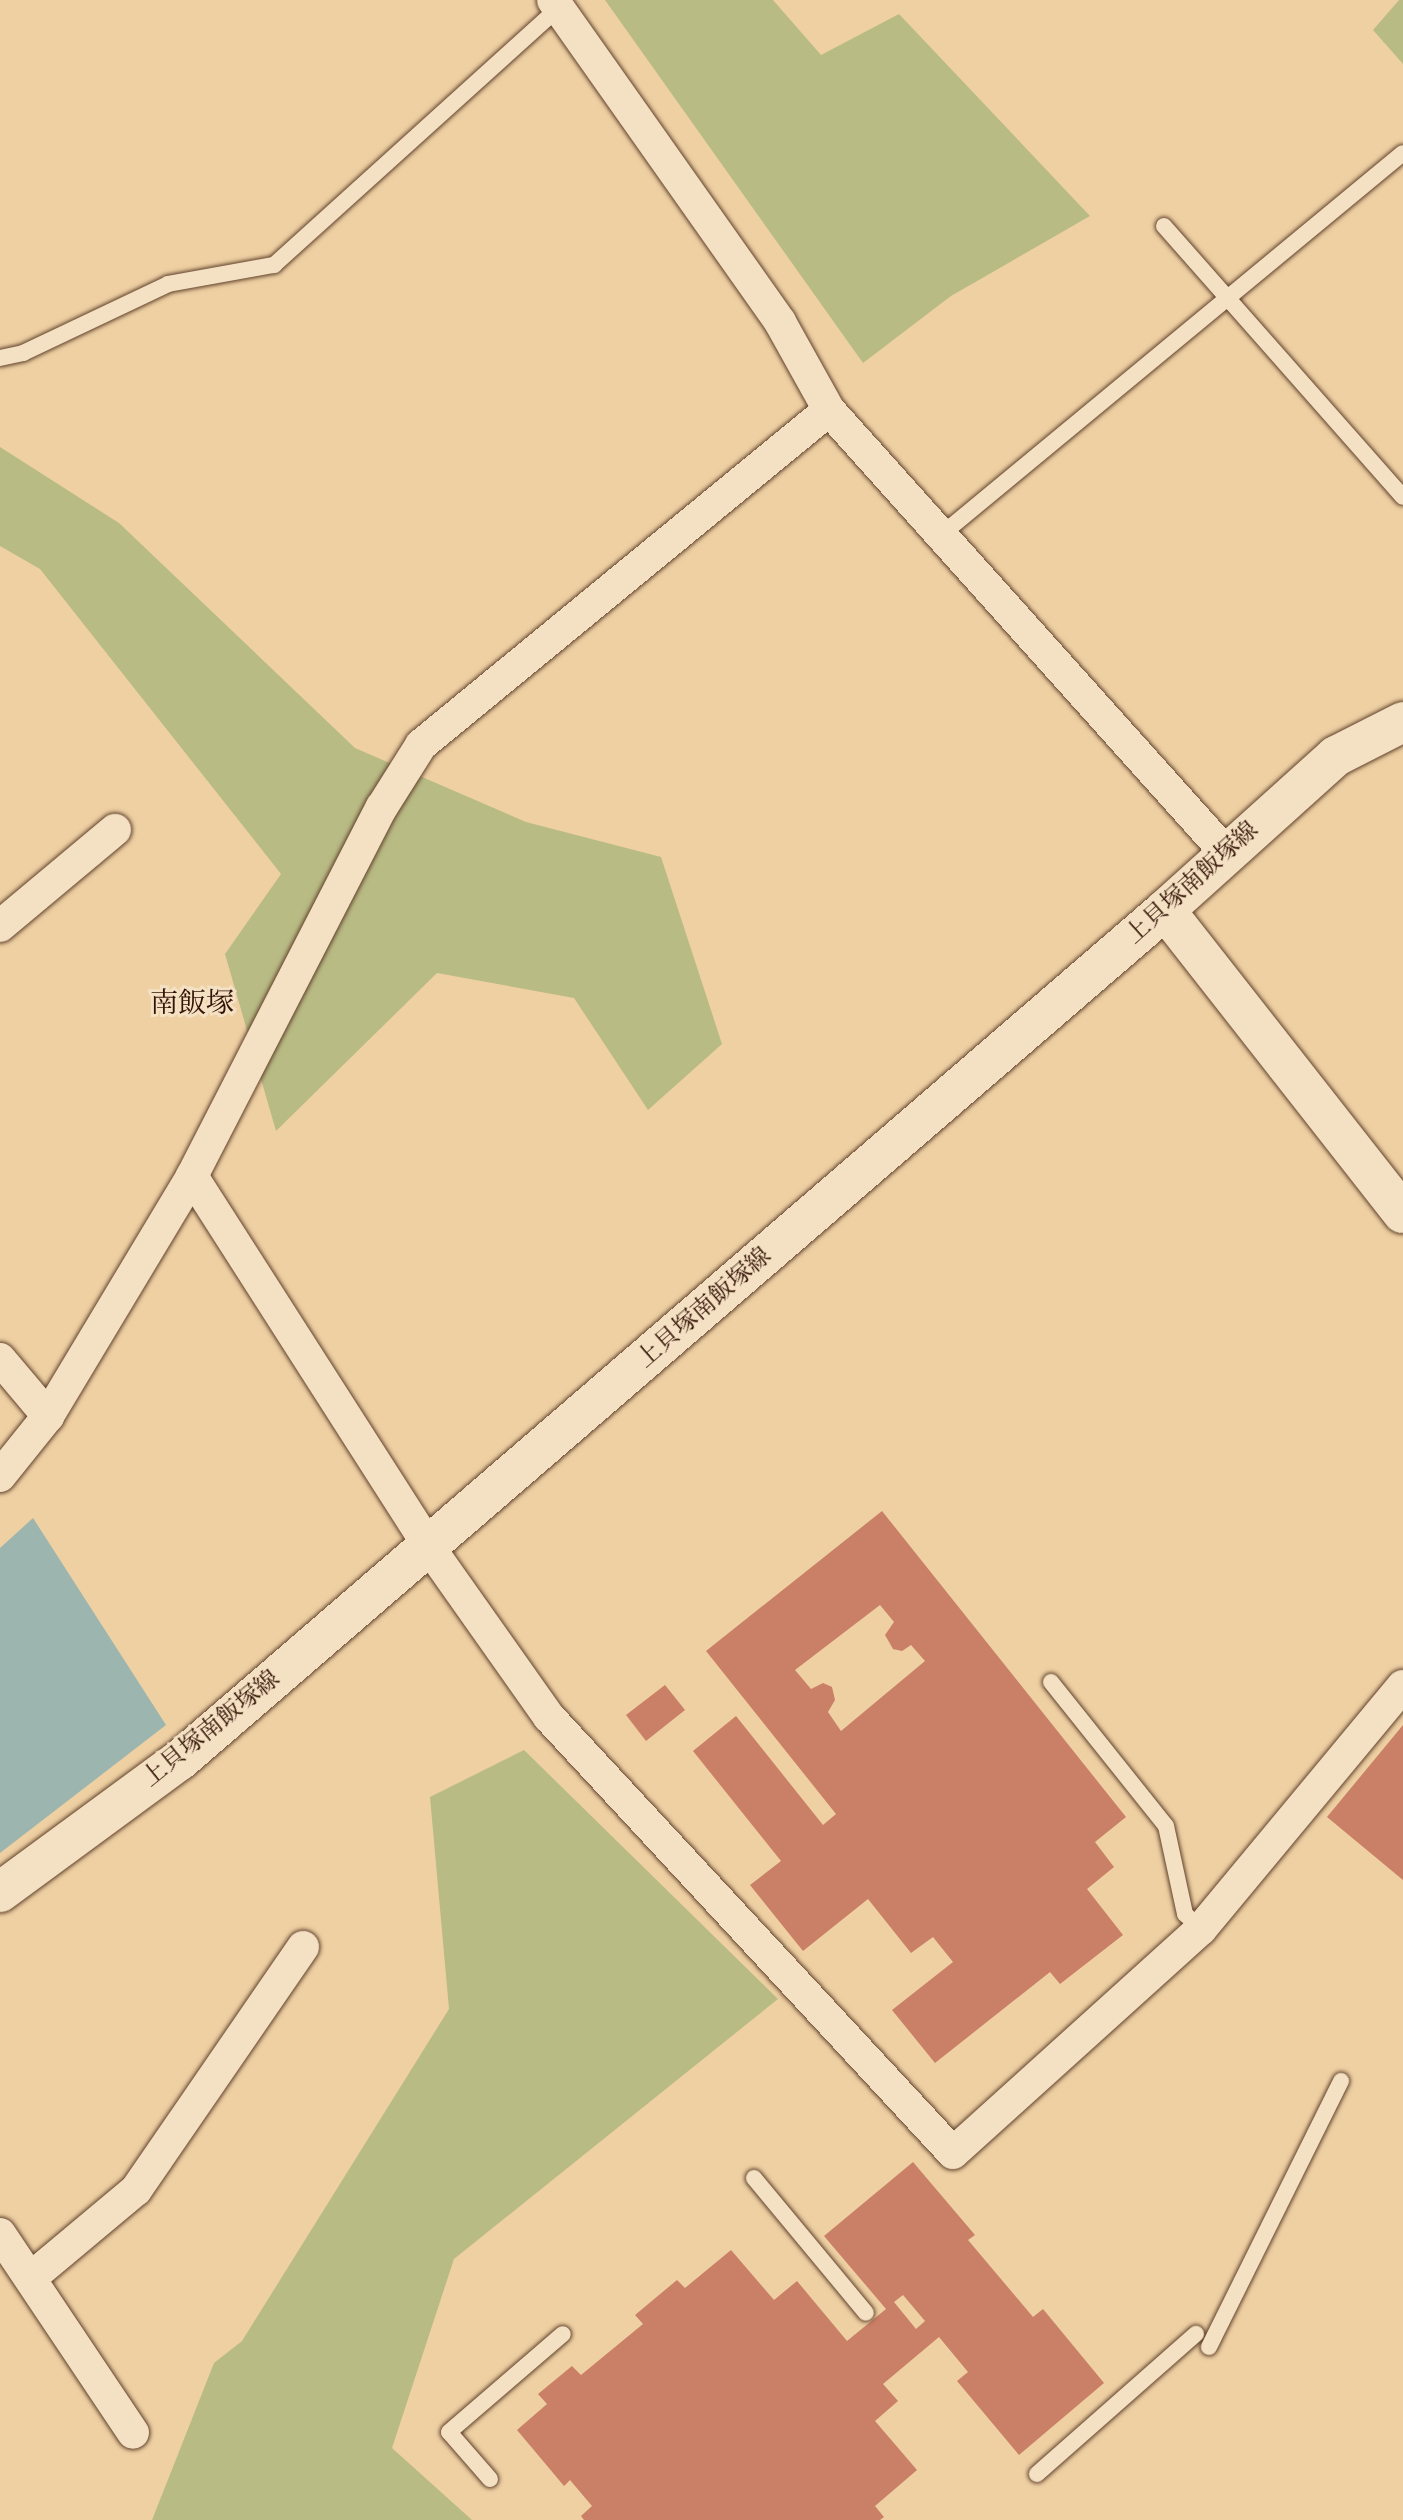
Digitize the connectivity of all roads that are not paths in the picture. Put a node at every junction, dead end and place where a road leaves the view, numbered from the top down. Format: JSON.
{"nodes":[{"id":1,"x":556,"y":4,"type":"edge"},
{"id":2,"x":1403,"y":153,"type":"edge"},
{"id":3,"x":1164,"y":226,"type":"dead end"},
{"id":4,"x":1227,"y":298,"type":"junction"},
{"id":5,"x":0,"y":358,"type":"edge"},
{"id":6,"x":829,"y":410,"type":"junction"},
{"id":7,"x":1403,"y":497,"type":"edge"},
{"id":8,"x":941,"y":535,"type":"junction"},
{"id":9,"x":1403,"y":722,"type":"edge"},
{"id":10,"x":115,"y":830,"type":"dead end"},
{"id":11,"x":1227,"y":854,"type":"junction"},
{"id":12,"x":1165,"y":910,"type":"junction"},
{"id":13,"x":0,"y":926,"type":"edge"},
{"id":14,"x":192,"y":1176,"type":"junction"},
{"id":15,"x":1403,"y":1213,"type":"edge"},
{"id":16,"x":0,"y":1359,"type":"edge"},
{"id":17,"x":48,"y":1416,"type":"junction"},
{"id":18,"x":0,"y":1476,"type":"edge"},
{"id":19,"x":429,"y":1547,"type":"junction"},
{"id":20,"x":1051,"y":1682,"type":"dead end"},
{"id":21,"x":1403,"y":1686,"type":"edge"},
{"id":22,"x":0,"y":1892,"type":"edge"},
{"id":23,"x":1201,"y":1929,"type":"junction"},
{"id":24,"x":303,"y":1947,"type":"dead end"},
{"id":25,"x":1341,"y":2081,"type":"dead end"},
{"id":26,"x":754,"y":2178,"type":"dead end"},
{"id":27,"x":0,"y":2234,"type":"edge"},
{"id":28,"x":33,"y":2276,"type":"junction"},
{"id":29,"x":866,"y":2313,"type":"dead end"},
{"id":30,"x":563,"y":2334,"type":"dead end"},
{"id":31,"x":1196,"y":2334,"type":"dead end"},
{"id":32,"x":1209,"y":2347,"type":"dead end"},
{"id":33,"x":133,"y":2433,"type":"dead end"},
{"id":34,"x":1037,"y":2474,"type":"dead end"},
{"id":35,"x":490,"y":2479,"type":"dead end"}],
"edges":[{"from":1,"to":5,"type":"lane"},
{"from":1,"to":6,"type":"street"},
{"from":2,"to":4,"type":"lane"},
{"from":3,"to":4,"type":"lane"},
{"from":4,"to":7,"type":"lane"},
{"from":4,"to":8,"type":"lane"},
{"from":6,"to":8,"type":"street"},
{"from":6,"to":14,"type":"street"},
{"from":8,"to":11,"type":"street"},
{"from":9,"to":11,"type":"street","name":"上貝塚南飯塚線"},
{"from":10,"to":13,"type":"street"},
{"from":11,"to":12,"type":"street","name":"上貝塚南飯塚線"},
{"from":12,"to":15,"type":"street"},
{"from":12,"to":19,"type":"street","name":"上貝塚南飯塚線"},
{"from":14,"to":17,"type":"street"},
{"from":14,"to":19,"type":"street"},
{"from":16,"to":17,"type":"street"},
{"from":17,"to":18,"type":"street"},
{"from":19,"to":22,"type":"street","name":"上貝塚南飯塚線"},
{"from":19,"to":23,"type":"street"},
{"from":20,"to":23,"type":"lane"},
{"from":21,"to":23,"type":"street"},
{"from":24,"to":28,"type":"street"},
{"from":25,"to":32,"type":"lane"},
{"from":26,"to":29,"type":"lane"},
{"from":27,"to":28,"type":"street"},
{"from":28,"to":33,"type":"street"},
{"from":30,"to":35,"type":"lane"},
{"from":31,"to":34,"type":"lane"}]}
